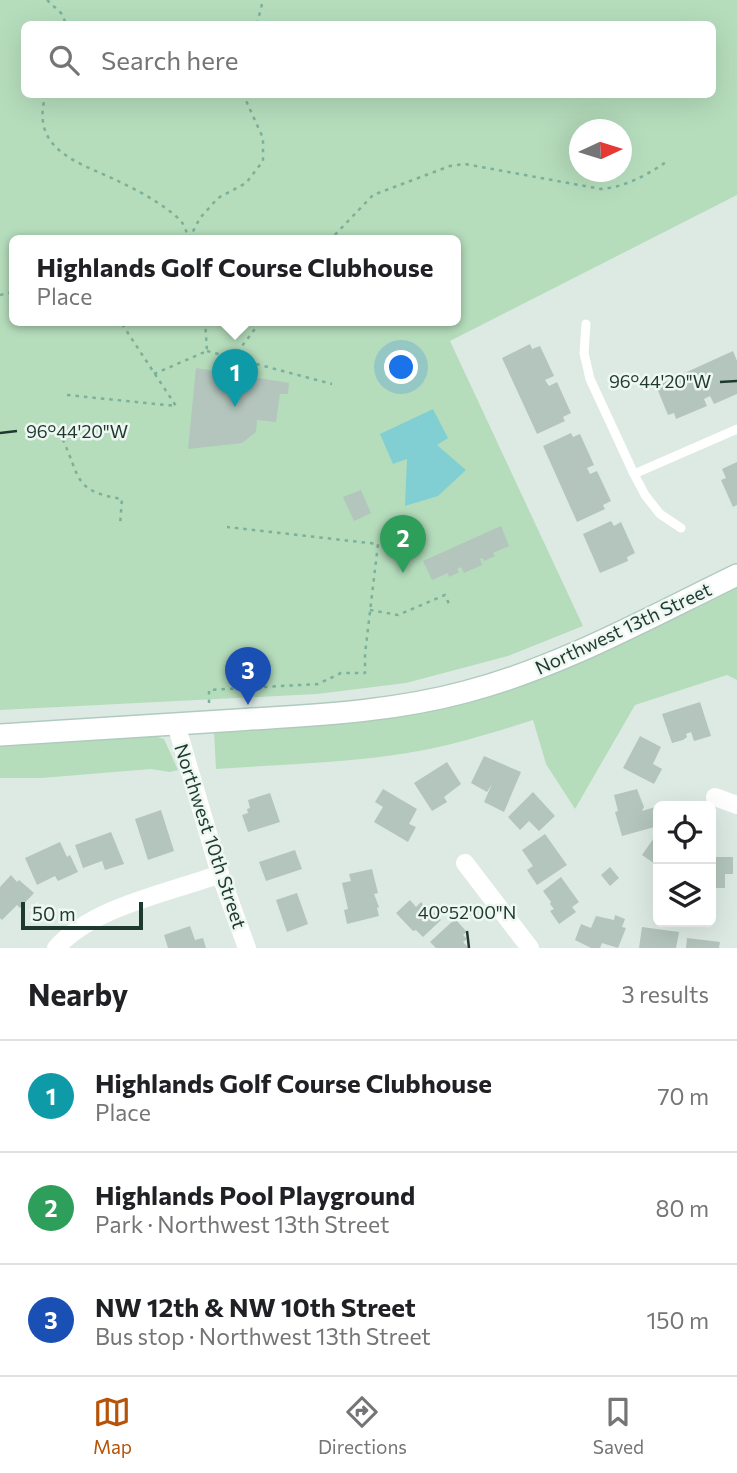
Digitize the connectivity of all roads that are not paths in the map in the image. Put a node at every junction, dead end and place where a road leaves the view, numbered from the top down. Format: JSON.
{"nodes":[{"id":1,"x":586,"y":324,"type":"dead end"},
{"id":2,"x":737,"y":429,"type":"edge"},
{"id":3,"x":634,"y":474,"type":"junction"},
{"id":4,"x":681,"y":528,"type":"dead end"},
{"id":5,"x":737,"y":575,"type":"edge"},
{"id":6,"x":176,"y":724,"type":"junction"},
{"id":7,"x":0,"y":735,"type":"edge"},
{"id":8,"x":715,"y":797,"type":"dead end"},
{"id":9,"x":737,"y":805,"type":"edge"},
{"id":10,"x":465,"y":863,"type":"dead end"},
{"id":11,"x":220,"y":874,"type":"junction"},
{"id":12,"x":56,"y":948,"type":"edge"},
{"id":13,"x":247,"y":948,"type":"edge"},
{"id":14,"x":530,"y":948,"type":"edge"}],
"edges":[{"from":1,"to":3,"type":"lane"},
{"from":2,"to":3,"type":"lane"},
{"from":3,"to":4,"type":"lane"},
{"from":5,"to":6,"type":"main road","name":"Northwest 13th Street"},
{"from":6,"to":7,"type":"main road","name":"Northwest 13th Street"},
{"from":6,"to":11,"type":"street","name":"Northwest 10th Street"},
{"from":8,"to":9,"type":"street"},
{"from":10,"to":14,"type":"street"},
{"from":11,"to":12,"type":"street"},
{"from":11,"to":13,"type":"street","name":"Northwest 10th Street"}]}
